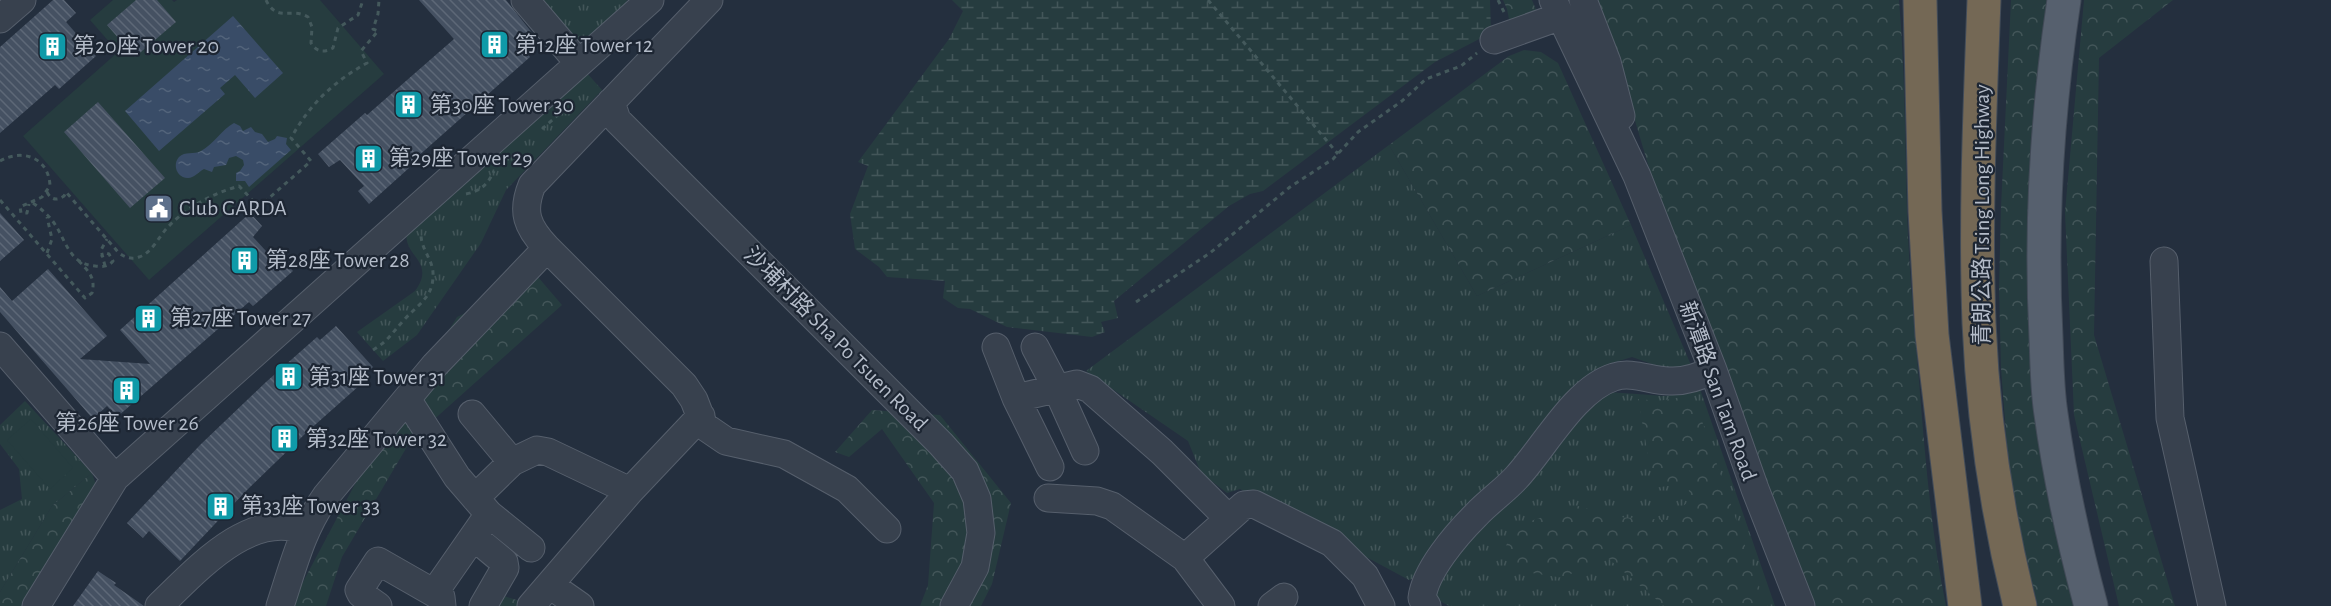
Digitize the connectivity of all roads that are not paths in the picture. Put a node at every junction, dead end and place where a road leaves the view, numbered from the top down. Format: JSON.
{"nodes":[{"id":1,"x":22,"y":0,"type":"edge"},
{"id":2,"x":525,"y":0,"type":"edge"},
{"id":3,"x":650,"y":0,"type":"edge"},
{"id":4,"x":709,"y":0,"type":"edge"},
{"id":5,"x":1583,"y":0,"type":"edge"},
{"id":6,"x":1920,"y":0,"type":"edge"},
{"id":7,"x":1984,"y":0,"type":"edge"},
{"id":8,"x":2064,"y":0,"type":"edge"},
{"id":9,"x":1557,"y":8,"type":"edge"},
{"id":10,"x":0,"y":19,"type":"edge"},
{"id":11,"x":1494,"y":40,"type":"road end"},
{"id":12,"x":578,"y":62,"type":"junction"},
{"id":13,"x":611,"y":102,"type":"junction"},
{"id":14,"x":1637,"y":176,"type":"junction"},
{"id":15,"x":547,"y":248,"type":"junction"},
{"id":16,"x":2164,"y":261,"type":"dead end"},
{"id":17,"x":0,"y":346,"type":"edge"},
{"id":18,"x":1035,"y":347,"type":"dead end"},
{"id":19,"x":996,"y":348,"type":"dead end"},
{"id":20,"x":1713,"y":370,"type":"junction"},
{"id":21,"x":1057,"y":389,"type":"junction"},
{"id":22,"x":1016,"y":398,"type":"junction"},
{"id":23,"x":407,"y":399,"type":"junction"},
{"id":24,"x":472,"y":414,"type":"dead end"},
{"id":25,"x":701,"y":417,"type":"junction"},
{"id":26,"x":1085,"y":451,"type":"dead end"},
{"id":27,"x":512,"y":462,"type":"junction"},
{"id":28,"x":1050,"y":467,"type":"dead end"},
{"id":29,"x":115,"y":478,"type":"junction"},
{"id":30,"x":630,"y":491,"type":"junction"},
{"id":31,"x":1048,"y":498,"type":"dead end"},
{"id":32,"x":482,"y":506,"type":"junction"},
{"id":33,"x":1228,"y":519,"type":"junction"},
{"id":34,"x":887,"y":529,"type":"dead end"},
{"id":35,"x":305,"y":531,"type":"junction"},
{"id":36,"x":474,"y":537,"type":"junction"},
{"id":37,"x":531,"y":548,"type":"dead end"},
{"id":38,"x":1185,"y":558,"type":"junction"},
{"id":39,"x":459,"y":559,"type":"junction"},
{"id":40,"x":498,"y":583,"type":"junction"},
{"id":41,"x":550,"y":585,"type":"junction"},
{"id":42,"x":438,"y":600,"type":"edge"},
{"id":43,"x":36,"y":606,"type":"edge"},
{"id":44,"x":159,"y":606,"type":"edge"},
{"id":45,"x":280,"y":606,"type":"edge"},
{"id":46,"x":378,"y":606,"type":"edge"},
{"id":47,"x":483,"y":606,"type":"edge"},
{"id":48,"x":531,"y":606,"type":"edge"},
{"id":49,"x":580,"y":606,"type":"edge"},
{"id":50,"x":954,"y":606,"type":"edge"},
{"id":51,"x":1221,"y":606,"type":"edge"},
{"id":52,"x":1381,"y":606,"type":"edge"},
{"id":53,"x":1427,"y":606,"type":"edge"},
{"id":54,"x":1801,"y":606,"type":"edge"},
{"id":55,"x":1965,"y":606,"type":"edge"},
{"id":56,"x":2020,"y":606,"type":"edge"},
{"id":57,"x":2091,"y":606,"type":"edge"},
{"id":58,"x":2212,"y":606,"type":"edge"}],
"edges":[{"from":1,"to":10,"type":"street"},
{"from":2,"to":12,"type":"street"},
{"from":3,"to":12,"type":"street"},
{"from":4,"to":13,"type":"street"},
{"from":5,"to":14,"type":"street","name":"新潭路 San Tam Road"},
{"from":6,"to":55,"type":"highway"},
{"from":7,"to":56,"type":"highway","name":"青朗公路 Tsing Long Highway"},
{"from":8,"to":57,"type":"main road"},
{"from":9,"to":11,"type":"street"},
{"from":9,"to":14,"type":"street","name":"新潭路 San Tam Road"},
{"from":12,"to":29,"type":"street"},
{"from":13,"to":15,"type":"street"},
{"from":13,"to":50,"type":"street","name":"沙埔村路 Sha Po Tsuen Road"},
{"from":14,"to":20,"type":"street","name":"新潭路 San Tam Road"},
{"from":15,"to":23,"type":"street"},
{"from":15,"to":25,"type":"street"},
{"from":16,"to":58,"type":"street"},
{"from":17,"to":29,"type":"street"},
{"from":18,"to":21,"type":"street"},
{"from":19,"to":22,"type":"street"},
{"from":20,"to":53,"type":"street"},
{"from":20,"to":54,"type":"street","name":"新潭路 San Tam Road"},
{"from":21,"to":22,"type":"street"},
{"from":21,"to":26,"type":"street"},
{"from":21,"to":33,"type":"street"},
{"from":22,"to":28,"type":"street"},
{"from":23,"to":32,"type":"street"},
{"from":23,"to":35,"type":"street"},
{"from":24,"to":27,"type":"street"},
{"from":25,"to":30,"type":"street"},
{"from":25,"to":34,"type":"street"},
{"from":27,"to":30,"type":"street"},
{"from":27,"to":32,"type":"street"},
{"from":29,"to":43,"type":"street"},
{"from":30,"to":41,"type":"street"},
{"from":31,"to":38,"type":"street"},
{"from":32,"to":36,"type":"street"},
{"from":32,"to":37,"type":"street"},
{"from":33,"to":38,"type":"street"},
{"from":33,"to":52,"type":"street"},
{"from":35,"to":44,"type":"street"},
{"from":35,"to":45,"type":"street"},
{"from":36,"to":39,"type":"street"},
{"from":36,"to":40,"type":"street"},
{"from":38,"to":51,"type":"street"},
{"from":39,"to":40,"type":"street"},
{"from":39,"to":42,"type":"street"},
{"from":40,"to":47,"type":"street"},
{"from":41,"to":48,"type":"street"},
{"from":41,"to":49,"type":"street"},
{"from":42,"to":46,"type":"street"}]}
